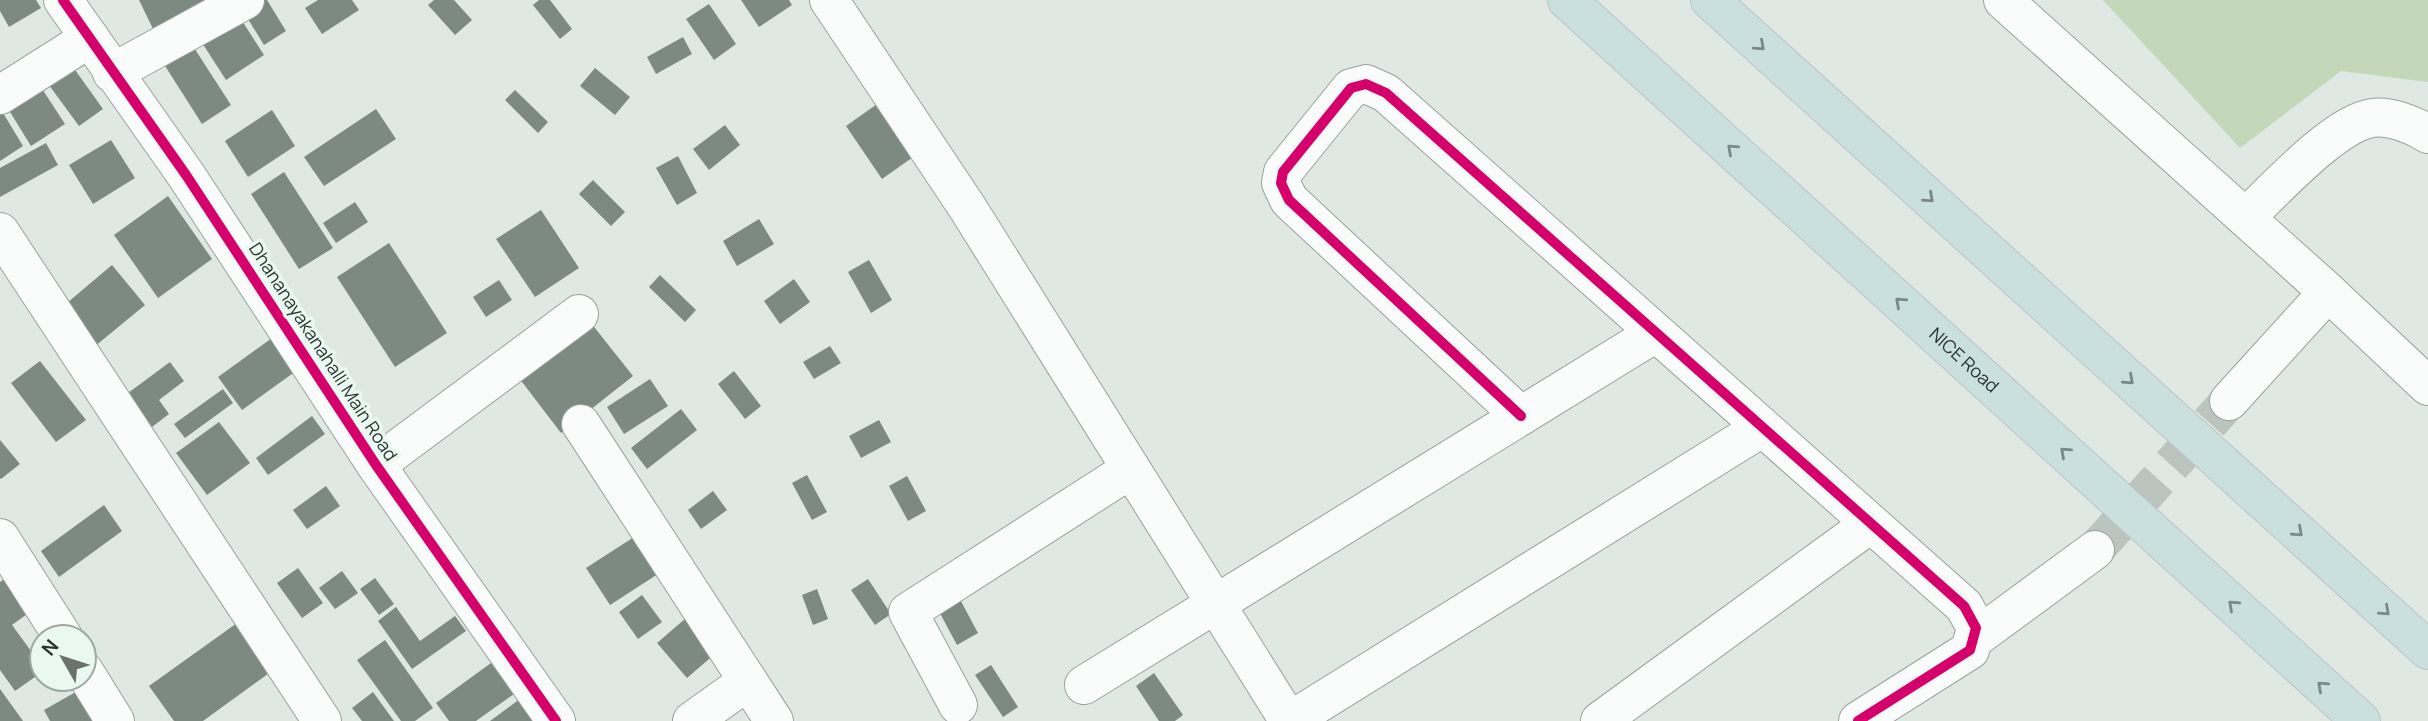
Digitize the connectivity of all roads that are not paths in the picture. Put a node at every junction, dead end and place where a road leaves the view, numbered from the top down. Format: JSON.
{"nodes":[{"id":1,"x":63,"y":0,"type":"edge"},
{"id":2,"x":245,"y":0,"type":"edge"},
{"id":3,"x":829,"y":0,"type":"edge"},
{"id":4,"x":1567,"y":0,"type":"edge"},
{"id":5,"x":1710,"y":0,"type":"edge"},
{"id":6,"x":2003,"y":0,"type":"edge"},
{"id":7,"x":90,"y":38,"type":"junction"},
{"id":8,"x":112,"y":73,"type":"junction"},
{"id":9,"x":0,"y":95,"type":"edge"},
{"id":10,"x":2424,"y":129,"type":"edge"},
{"id":11,"x":2246,"y":217,"type":"junction"},
{"id":12,"x":0,"y":232,"type":"edge"},
{"id":13,"x":2328,"y":292,"type":"junction"},
{"id":14,"x":579,"y":314,"type":"dead end"},
{"id":15,"x":1654,"y":334,"type":"junction"},
{"id":16,"x":2428,"y":386,"type":"edge"},
{"id":17,"x":2229,"y":401,"type":"tunnel mouth"},
{"id":18,"x":1521,"y":416,"type":"junction"},
{"id":19,"x":581,"y":424,"type":"dead end"},
{"id":20,"x":1760,"y":429,"type":"junction"},
{"id":21,"x":376,"y":465,"type":"junction"},
{"id":22,"x":1131,"y":469,"type":"junction"},
{"id":23,"x":1870,"y":524,"type":"junction"},
{"id":24,"x":0,"y":538,"type":"edge"},
{"id":25,"x":2095,"y":550,"type":"tunnel mouth"},
{"id":26,"x":1215,"y":603,"type":"junction"},
{"id":27,"x":54,"y":623,"type":"edge"},
{"id":28,"x":1974,"y":639,"type":"junction"},
{"id":29,"x":2428,"y":650,"type":"edge"},
{"id":30,"x":748,"y":681,"type":"junction"},
{"id":31,"x":1084,"y":685,"type":"dead end"},
{"id":32,"x":98,"y":693,"type":"edge"},
{"id":33,"x":958,"y":705,"type":"dead end"},
{"id":34,"x":116,"y":721,"type":"edge"},
{"id":35,"x":322,"y":721,"type":"edge"},
{"id":36,"x":556,"y":721,"type":"edge"},
{"id":37,"x":692,"y":721,"type":"edge"},
{"id":38,"x":774,"y":721,"type":"edge"},
{"id":39,"x":1289,"y":721,"type":"edge"},
{"id":40,"x":1600,"y":721,"type":"edge"},
{"id":41,"x":1858,"y":721,"type":"edge"},
{"id":42,"x":2361,"y":721,"type":"edge"}],
"edges":[{"from":1,"to":7,"type":"street","name":"Dhananayakanahalli Main Road"},
{"from":2,"to":8,"type":"street"},
{"from":3,"to":22,"type":"street"},
{"from":42,"to":4,"type":"highway","name":"NICE Road","one_way":true},
{"from":5,"to":29,"type":"highway","one_way":true},
{"from":6,"to":11,"type":"street"},
{"from":7,"to":8,"type":"street","name":"Dhananayakanahalli Main Road"},
{"from":7,"to":9,"type":"street"},
{"from":8,"to":21,"type":"street","name":"Dhananayakanahalli Main Road"},
{"from":10,"to":11,"type":"street"},
{"from":11,"to":13,"type":"street"},
{"from":12,"to":35,"type":"street"},
{"from":13,"to":16,"type":"street"},
{"from":13,"to":17,"type":"street"},
{"from":14,"to":21,"type":"street"},
{"from":15,"to":18,"type":"street"},
{"from":15,"to":18,"type":"street"},
{"from":15,"to":20,"type":"street"},
{"from":18,"to":26,"type":"street"},
{"from":19,"to":30,"type":"street"},
{"from":20,"to":23,"type":"street"},
{"from":20,"to":39,"type":"street"},
{"from":21,"to":36,"type":"street","name":"Dhananayakanahalli Main Road"},
{"from":22,"to":26,"type":"street"},
{"from":22,"to":33,"type":"street"},
{"from":23,"to":28,"type":"street"},
{"from":23,"to":40,"type":"street"},
{"from":24,"to":27,"type":"street"},
{"from":25,"to":28,"type":"street"},
{"from":26,"to":31,"type":"street"},
{"from":26,"to":39,"type":"street"},
{"from":28,"to":41,"type":"street"},
{"from":30,"to":37,"type":"street"},
{"from":30,"to":38,"type":"street"},
{"from":32,"to":34,"type":"street"}]}
